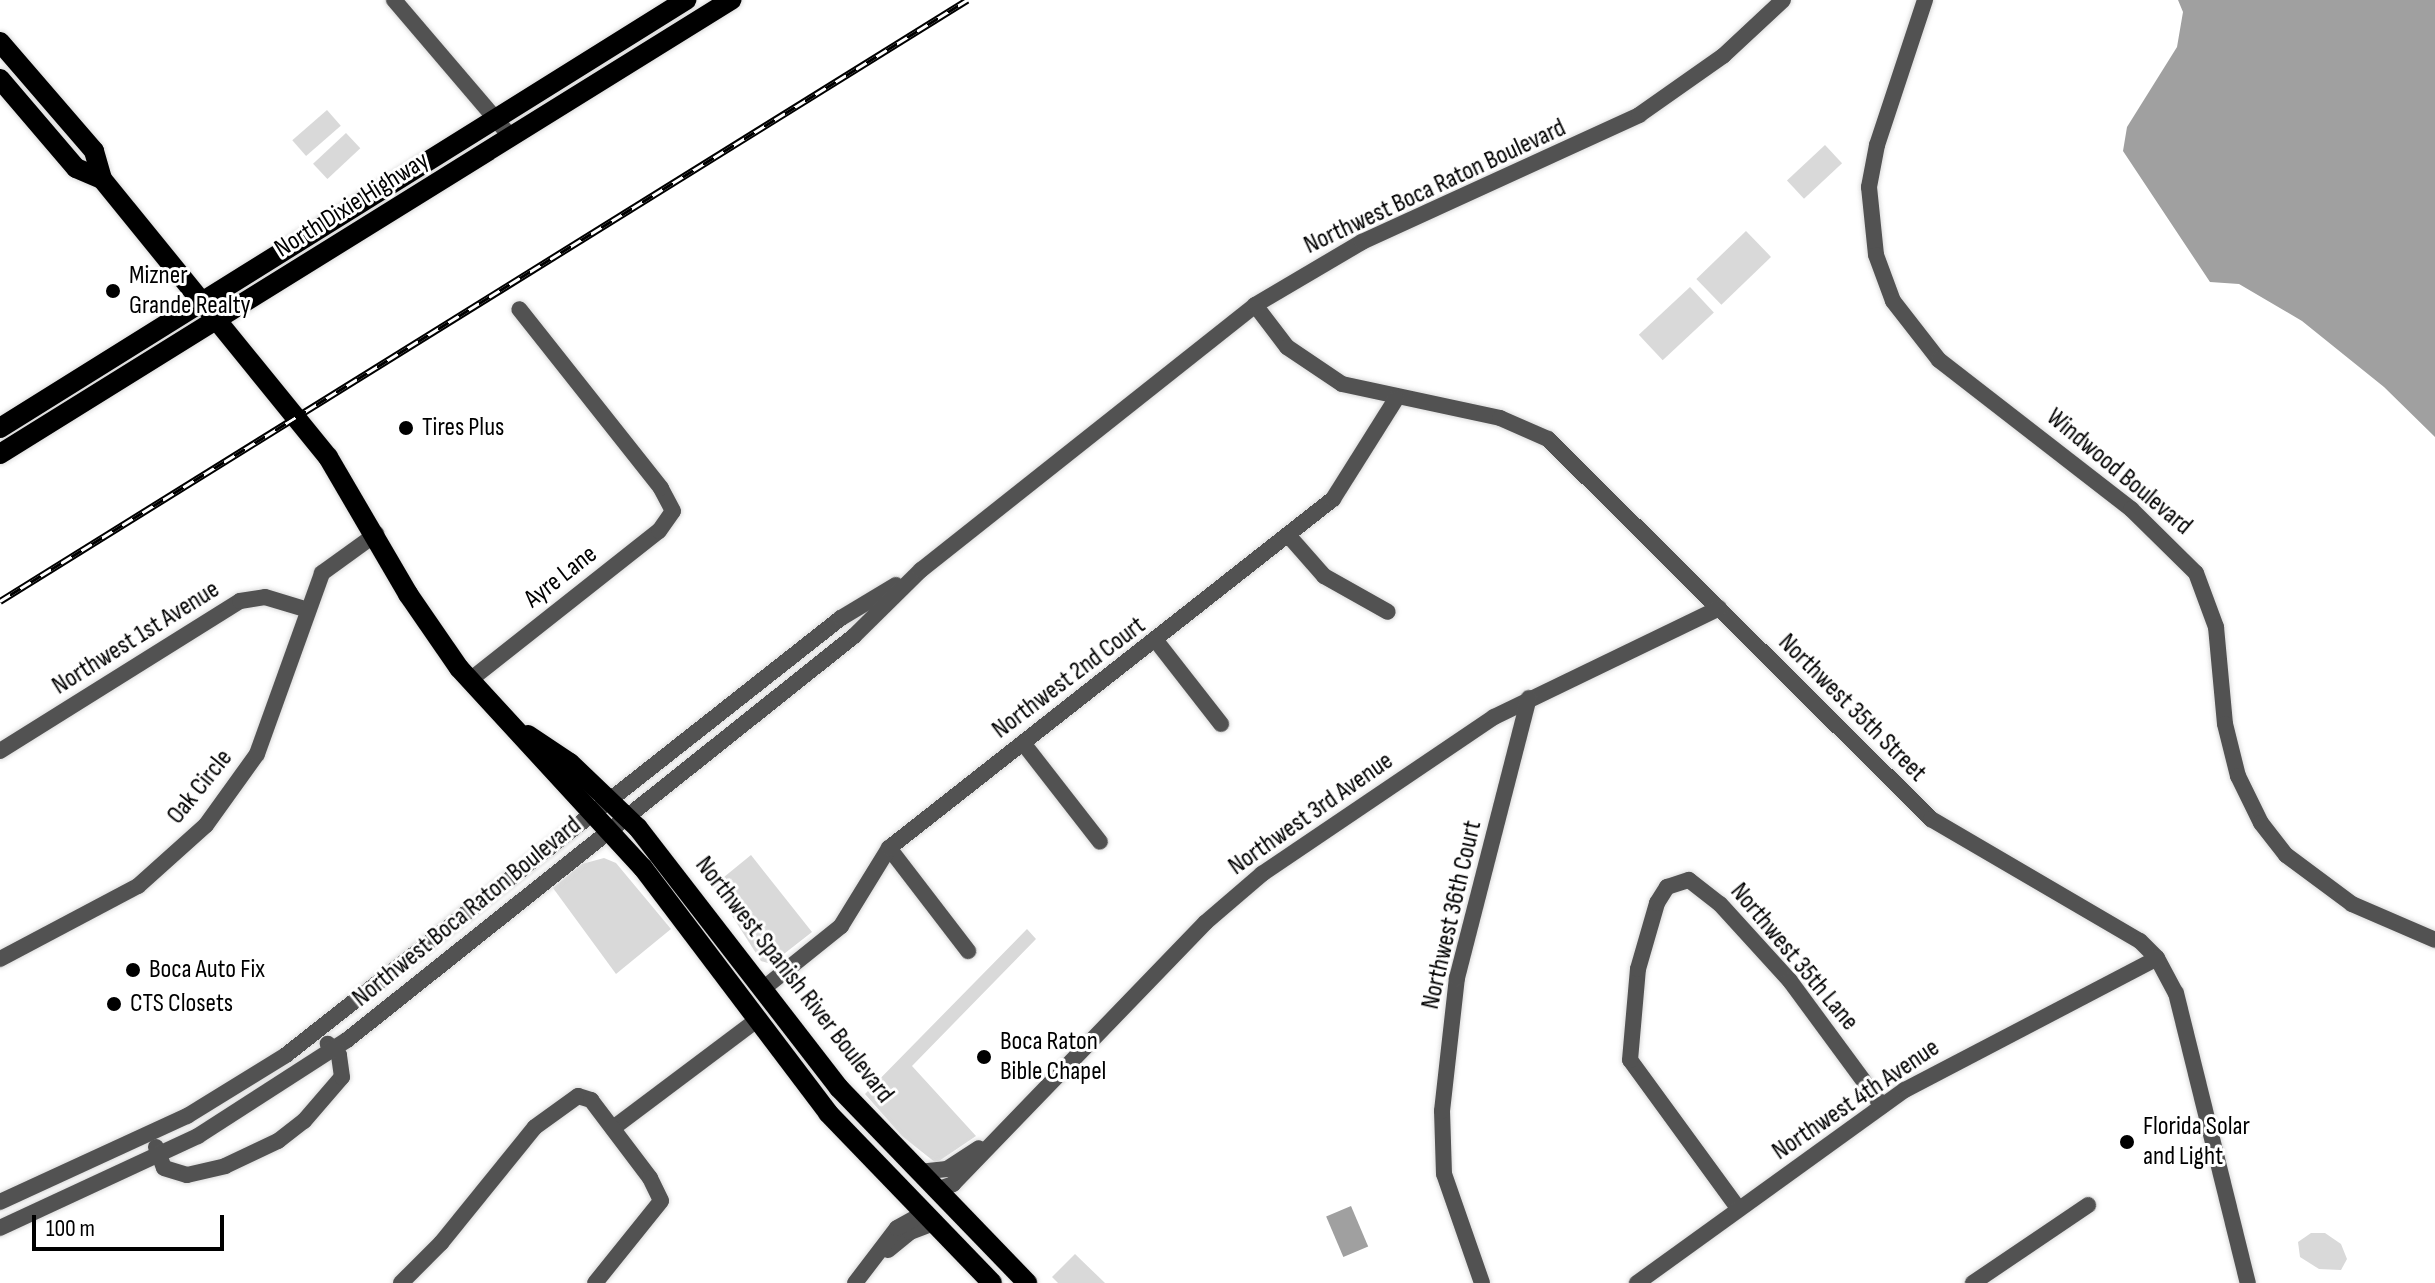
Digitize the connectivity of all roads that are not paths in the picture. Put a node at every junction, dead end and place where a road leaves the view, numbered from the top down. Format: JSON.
{"nodes":[{"id":1,"x":394,"y":0,"type":"edge"},
{"id":2,"x":686,"y":0,"type":"edge"},
{"id":3,"x":731,"y":0,"type":"edge"},
{"id":4,"x":1783,"y":0,"type":"edge"},
{"id":5,"x":1925,"y":0,"type":"edge"},
{"id":6,"x":0,"y":42,"type":"edge"},
{"id":7,"x":0,"y":79,"type":"edge"},
{"id":8,"x":496,"y":119,"type":"junction"},
{"id":9,"x":511,"y":137,"type":"junction"},
{"id":10,"x":102,"y":179,"type":"junction"},
{"id":11,"x":205,"y":300,"type":"junction"},
{"id":12,"x":1255,"y":305,"type":"junction"},
{"id":13,"x":519,"y":309,"type":"dead end"},
{"id":14,"x":219,"y":319,"type":"junction"},
{"id":15,"x":1396,"y":399,"type":"junction"},
{"id":16,"x":0,"y":428,"type":"edge"},
{"id":17,"x":0,"y":454,"type":"edge"},
{"id":18,"x":376,"y":534,"type":"junction"},
{"id":19,"x":1288,"y":535,"type":"junction"},
{"id":20,"x":921,"y":570,"type":"junction"},
{"id":21,"x":1719,"y":608,"type":"junction"},
{"id":22,"x":305,"y":609,"type":"junction"},
{"id":23,"x":1388,"y":612,"type":"dead end"},
{"id":24,"x":1157,"y":642,"type":"junction"},
{"id":25,"x":470,"y":680,"type":"junction"},
{"id":26,"x":1529,"y":698,"type":"junction"},
{"id":27,"x":509,"y":722,"type":"junction"},
{"id":28,"x":1221,"y":724,"type":"dead end"},
{"id":29,"x":1023,"y":743,"type":"junction"},
{"id":30,"x":0,"y":751,"type":"edge"},
{"id":31,"x":610,"y":799,"type":"junction"},
{"id":32,"x":592,"y":812,"type":"junction"},
{"id":33,"x":627,"y":815,"type":"junction"},
{"id":34,"x":608,"y":829,"type":"junction"},
{"id":35,"x":1100,"y":842,"type":"dead end"},
{"id":36,"x":889,"y":848,"type":"junction"},
{"id":37,"x":2435,"y":940,"type":"edge"},
{"id":38,"x":968,"y":951,"type":"dead end"},
{"id":39,"x":2157,"y":958,"type":"junction"},
{"id":40,"x":0,"y":959,"type":"edge"},
{"id":41,"x":764,"y":988,"type":"junction"},
{"id":42,"x":757,"y":1020,"type":"junction"},
{"id":43,"x":307,"y":1040,"type":"junction"},
{"id":44,"x":335,"y":1048,"type":"junction"},
{"id":45,"x":1882,"y":1106,"type":"junction"},
{"id":46,"x":825,"y":1110,"type":"junction"},
{"id":47,"x":164,"y":1127,"type":"junction"},
{"id":48,"x":613,"y":1128,"type":"junction"},
{"id":49,"x":991,"y":1141,"type":"junction"},
{"id":50,"x":156,"y":1157,"type":"junction"},
{"id":51,"x":919,"y":1172,"type":"junction"},
{"id":52,"x":936,"y":1190,"type":"junction"},
{"id":53,"x":0,"y":1202,"type":"edge"},
{"id":54,"x":2088,"y":1205,"type":"dead end"},
{"id":55,"x":1738,"y":1208,"type":"junction"},
{"id":56,"x":929,"y":1218,"type":"junction"},
{"id":57,"x":0,"y":1228,"type":"edge"},
{"id":58,"x":401,"y":1283,"type":"edge"},
{"id":59,"x":595,"y":1283,"type":"edge"},
{"id":60,"x":855,"y":1283,"type":"edge"},
{"id":61,"x":992,"y":1283,"type":"edge"},
{"id":62,"x":1021,"y":1283,"type":"edge"},
{"id":63,"x":1027,"y":1283,"type":"edge"},
{"id":64,"x":1482,"y":1283,"type":"edge"},
{"id":65,"x":1637,"y":1283,"type":"edge"},
{"id":66,"x":1973,"y":1283,"type":"edge"},
{"id":67,"x":2248,"y":1283,"type":"edge"}],
"edges":[{"from":1,"to":8,"type":"street"},
{"from":2,"to":8,"type":"main road","name":"North Dixie Highway"},
{"from":3,"to":9,"type":"main road","name":"North Dixie Highway"},
{"from":4,"to":12,"type":"street","name":"Northwest Boca Raton Boulevard"},
{"from":5,"to":37,"type":"street","name":"Windwood Boulevard"},
{"from":6,"to":10,"type":"main road"},
{"from":7,"to":10,"type":"main road"},
{"from":8,"to":9,"type":"street"},
{"from":8,"to":11,"type":"main road","name":"North Dixie Highway"},
{"from":9,"to":14,"type":"main road","name":"North Dixie Highway"},
{"from":10,"to":11,"type":"main road","name":"Northwest Spanish River Boulevard"},
{"from":11,"to":14,"type":"main road","name":"Northwest Spanish River Boulevard"},
{"from":11,"to":16,"type":"main road","name":"North Dixie Highway"},
{"from":12,"to":15,"type":"street","name":"Northwest 35th Street"},
{"from":12,"to":20,"type":"street","name":"Northwest Boca Raton Boulevard"},
{"from":13,"to":25,"type":"street","name":"Ayre Lane"},
{"from":14,"to":17,"type":"main road","name":"North Dixie Highway"},
{"from":14,"to":18,"type":"main road","name":"Northwest Spanish River Boulevard"},
{"from":15,"to":19,"type":"street","name":"Northwest 2nd Court"},
{"from":15,"to":21,"type":"street","name":"Northwest 35th Street"},
{"from":18,"to":22,"type":"street","name":"Oak Circle"},
{"from":18,"to":25,"type":"main road","name":"Northwest Spanish River Boulevard"},
{"from":19,"to":23,"type":"street"},
{"from":19,"to":24,"type":"street","name":"Northwest 2nd Court"},
{"from":20,"to":31,"type":"street","name":"Northwest Boca Raton Boulevard"},
{"from":20,"to":33,"type":"street","name":"Northwest Boca Raton Boulevard"},
{"from":21,"to":26,"type":"street","name":"Northwest 3rd Avenue"},
{"from":21,"to":39,"type":"street","name":"Northwest 35th Street"},
{"from":22,"to":30,"type":"street","name":"Northwest 1st Avenue"},
{"from":22,"to":40,"type":"street","name":"Oak Circle"},
{"from":24,"to":28,"type":"street"},
{"from":24,"to":29,"type":"street","name":"Northwest 2nd Court"},
{"from":25,"to":27,"type":"main road","name":"Northwest Spanish River Boulevard"},
{"from":26,"to":49,"type":"street","name":"Northwest 3rd Avenue"},
{"from":26,"to":64,"type":"street","name":"Northwest 36th Court"},
{"from":27,"to":31,"type":"main road","name":"Northwest Spanish River Boulevard"},
{"from":27,"to":32,"type":"main road","name":"Northwest Spanish River Boulevard"},
{"from":29,"to":35,"type":"street"},
{"from":29,"to":36,"type":"street","name":"Northwest 2nd Court"},
{"from":31,"to":32,"type":"street","name":"Northwest Boca Raton Boulevard"},
{"from":31,"to":33,"type":"main road","name":"Northwest Spanish River Boulevard"},
{"from":32,"to":34,"type":"main road","name":"Northwest Spanish River Boulevard"},
{"from":32,"to":43,"type":"street","name":"Northwest Boca Raton Boulevard"},
{"from":33,"to":34,"type":"street","name":"Northwest Boca Raton Boulevard"},
{"from":33,"to":41,"type":"main road","name":"Northwest Spanish River Boulevard"},
{"from":34,"to":42,"type":"main road","name":"Northwest Spanish River Boulevard"},
{"from":34,"to":44,"type":"street","name":"Northwest Boca Raton Boulevard"},
{"from":36,"to":38,"type":"street"},
{"from":36,"to":41,"type":"street","name":"Northwest 2nd Court"},
{"from":39,"to":45,"type":"street","name":"Northwest 4th Avenue"},
{"from":39,"to":67,"type":"street","name":"Northwest 35th Street"},
{"from":41,"to":51,"type":"main road","name":"Northwest Spanish River Boulevard"},
{"from":42,"to":46,"type":"main road","name":"Northwest Spanish River Boulevard"},
{"from":42,"to":48,"type":"street"},
{"from":43,"to":44,"type":"street"},
{"from":43,"to":47,"type":"street","name":"Northwest Boca Raton Boulevard"},
{"from":44,"to":50,"type":"street","name":"Northwest Boca Raton Boulevard"},
{"from":44,"to":50,"type":"street"},
{"from":45,"to":55,"type":"street","name":"Northwest 4th Avenue"},
{"from":45,"to":55,"type":"street","name":"Northwest 35th Lane"},
{"from":46,"to":52,"type":"main road"},
{"from":46,"to":56,"type":"main road","name":"Northwest Spanish River Boulevard"},
{"from":47,"to":50,"type":"street"},
{"from":47,"to":53,"type":"street","name":"Northwest Boca Raton Boulevard"},
{"from":48,"to":58,"type":"street"},
{"from":48,"to":59,"type":"street"},
{"from":49,"to":51,"type":"street","name":"Northwest 3rd Avenue"},
{"from":49,"to":52,"type":"street","name":"Northwest 3rd Avenue"},
{"from":50,"to":57,"type":"street","name":"Northwest Boca Raton Boulevard"},
{"from":51,"to":52,"type":"main road","name":"Northwest Spanish River Boulevard"},
{"from":52,"to":63,"type":"main road","name":"Northwest Spanish River Boulevard"},
{"from":54,"to":66,"type":"street"},
{"from":55,"to":65,"type":"street","name":"Northwest 4th Avenue"},
{"from":56,"to":60,"type":"street"},
{"from":56,"to":61,"type":"main road","name":"Northwest Spanish River Boulevard"},
{"from":56,"to":62,"type":"main road"}]}
